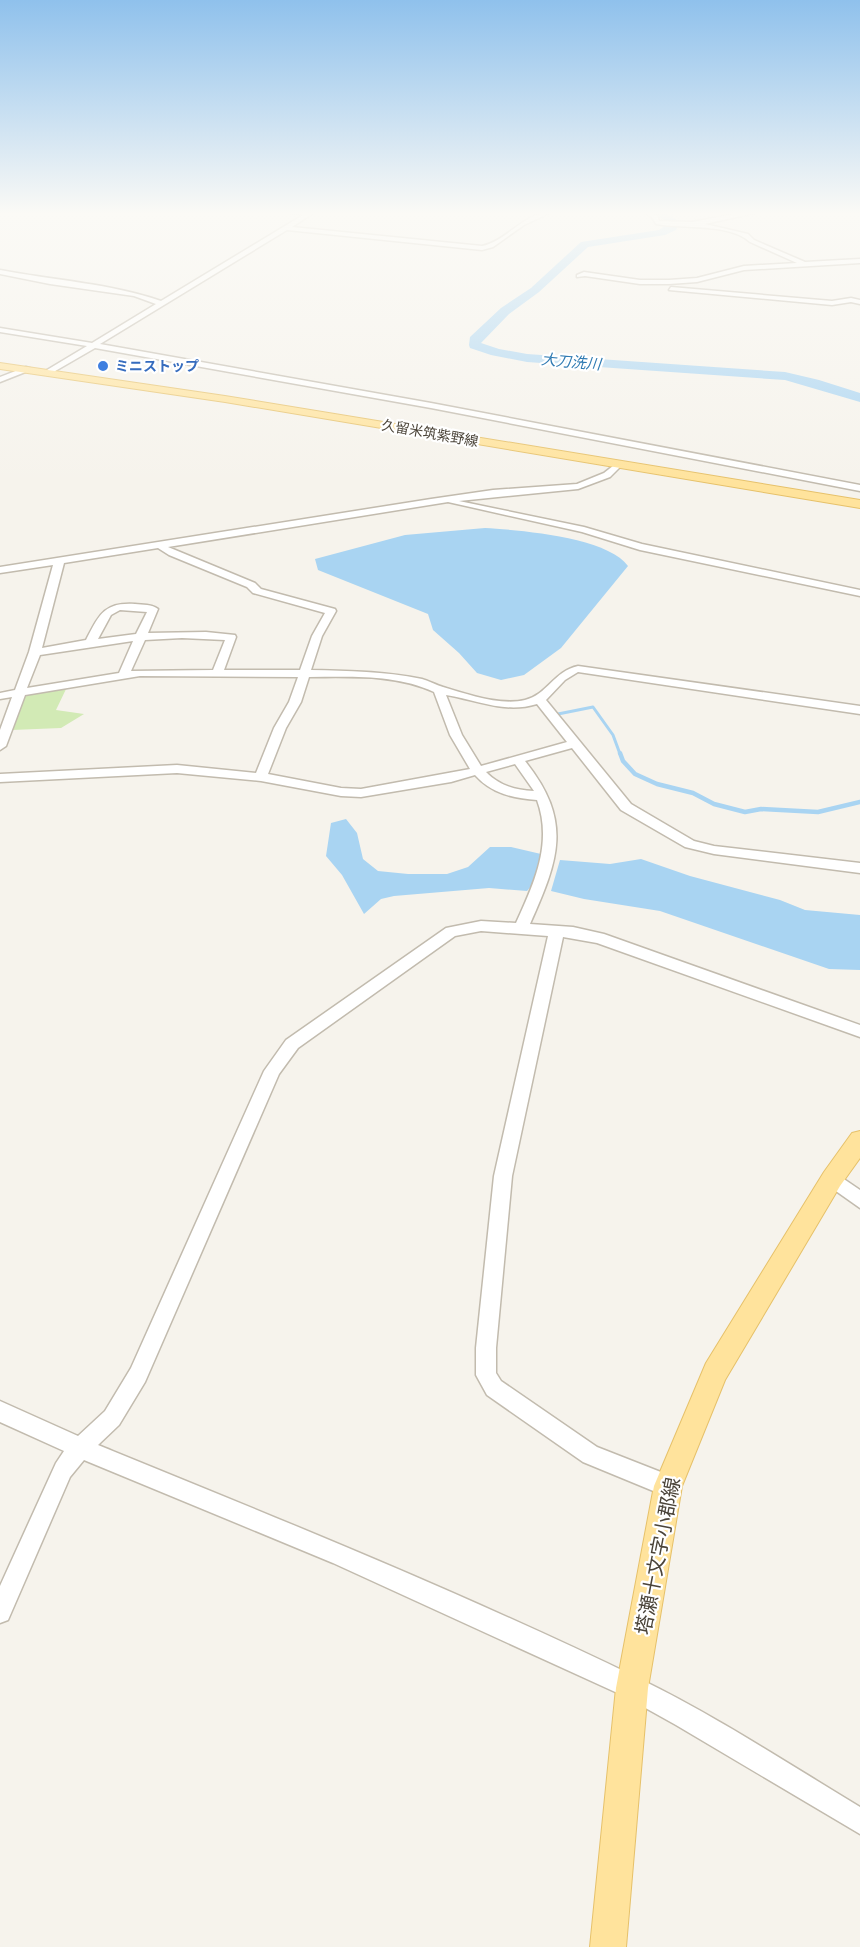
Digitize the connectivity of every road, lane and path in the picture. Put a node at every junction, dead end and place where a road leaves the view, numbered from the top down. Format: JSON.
{"nodes":[{"id":1,"x":159,"y":303,"type":"edge"},
{"id":2,"x":162,"y":304,"type":"joint"},
{"id":3,"x":0,"y":330,"type":"edge"},
{"id":4,"x":95,"y":345,"type":"junction"},
{"id":5,"x":0,"y":366,"type":"edge"},
{"id":6,"x":29,"y":369,"type":"junction"},
{"id":7,"x":50,"y":372,"type":"junction"},
{"id":8,"x":0,"y":380,"type":"edge"},
{"id":9,"x":618,"y":465,"type":"junction"},
{"id":10,"x":860,"y":488,"type":"edge"},
{"id":11,"x":445,"y":500,"type":"junction"},
{"id":12,"x":860,"y":504,"type":"edge"},
{"id":13,"x":159,"y":546,"type":"junction"},
{"id":14,"x":59,"y":562,"type":"junction"},
{"id":15,"x":0,"y":570,"type":"edge"},
{"id":16,"x":860,"y":593,"type":"edge"},
{"id":17,"x":141,"y":637,"type":"junction"},
{"id":18,"x":91,"y":642,"type":"junction"},
{"id":19,"x":35,"y":652,"type":"junction"},
{"id":20,"x":218,"y":672,"type":"junction"},
{"id":21,"x":124,"y":674,"type":"junction"},
{"id":22,"x":305,"y":674,"type":"junction"},
{"id":23,"x":440,"y":690,"type":"junction"},
{"id":24,"x":20,"y":692,"type":"junction"},
{"id":25,"x":0,"y":696,"type":"edge"},
{"id":26,"x":538,"y":699,"type":"junction"},
{"id":27,"x":860,"y":710,"type":"edge"},
{"id":28,"x":573,"y":744,"type":"junction"},
{"id":29,"x":0,"y":746,"type":"edge"},
{"id":30,"x":518,"y":760,"type":"junction"},
{"id":31,"x":480,"y":771,"type":"junction"},
{"id":32,"x":261,"y":777,"type":"junction"},
{"id":33,"x":0,"y":778,"type":"edge"},
{"id":34,"x":543,"y":796,"type":"junction"},
{"id":35,"x":860,"y":868,"type":"edge"},
{"id":36,"x":520,"y":930,"type":"junction"},
{"id":37,"x":556,"y":933,"type":"junction"},
{"id":38,"x":860,"y":1031,"type":"edge"},
{"id":39,"x":860,"y":1140,"type":"edge"},
{"id":40,"x":832,"y":1179,"type":"junction"},
{"id":41,"x":860,"y":1200,"type":"edge"},
{"id":42,"x":0,"y":1411,"type":"edge"},
{"id":43,"x":80,"y":1448,"type":"junction"},
{"id":44,"x":668,"y":1486,"type":"junction"},
{"id":45,"x":0,"y":1612,"type":"edge"},
{"id":46,"x":632,"y":1688,"type":"junction"},
{"id":47,"x":860,"y":1821,"type":"edge"},
{"id":48,"x":608,"y":1947,"type":"edge"}],
"edges":[{"from":1,"to":2,"type":"street"},
{"from":2,"to":4,"type":"street"},
{"from":3,"to":4,"type":"street"},
{"from":4,"to":7,"type":"street"},
{"from":4,"to":10,"type":"street"},
{"from":5,"to":6,"type":"main road","name":"久留米筑紫野線"},
{"from":6,"to":7,"type":"main road","name":"久留米筑紫野線"},
{"from":6,"to":8,"type":"street"},
{"from":7,"to":9,"type":"main road","name":"久留米筑紫野線"},
{"from":9,"to":11,"type":"street"},
{"from":9,"to":12,"type":"main road","name":"久留米筑紫野線"},
{"from":11,"to":13,"type":"street"},
{"from":11,"to":16,"type":"street"},
{"from":13,"to":14,"type":"street"},
{"from":13,"to":22,"type":"street"},
{"from":14,"to":15,"type":"street"},
{"from":14,"to":19,"type":"street"},
{"from":17,"to":18,"type":"street"},
{"from":17,"to":18,"type":"street"},
{"from":17,"to":20,"type":"street"},
{"from":17,"to":21,"type":"street"},
{"from":18,"to":19,"type":"street"},
{"from":19,"to":24,"type":"street"},
{"from":20,"to":21,"type":"street"},
{"from":20,"to":22,"type":"street"},
{"from":21,"to":24,"type":"street"},
{"from":22,"to":23,"type":"street"},
{"from":22,"to":32,"type":"street"},
{"from":23,"to":26,"type":"street"},
{"from":23,"to":31,"type":"street"},
{"from":24,"to":25,"type":"street"},
{"from":24,"to":29,"type":"street"},
{"from":26,"to":27,"type":"street"},
{"from":26,"to":28,"type":"street"},
{"from":28,"to":30,"type":"street"},
{"from":28,"to":35,"type":"street"},
{"from":30,"to":31,"type":"street"},
{"from":30,"to":34,"type":"street"},
{"from":31,"to":32,"type":"street"},
{"from":31,"to":34,"type":"street"},
{"from":32,"to":33,"type":"street"},
{"from":34,"to":36,"type":"street"},
{"from":36,"to":37,"type":"street"},
{"from":36,"to":43,"type":"street"},
{"from":37,"to":38,"type":"street"},
{"from":37,"to":44,"type":"street"},
{"from":39,"to":40,"type":"main road","name":"塔瀬十文字小郡線"},
{"from":40,"to":41,"type":"street"},
{"from":40,"to":44,"type":"main road","name":"塔瀬十文字小郡線"},
{"from":42,"to":43,"type":"street"},
{"from":43,"to":45,"type":"street"},
{"from":43,"to":46,"type":"street"},
{"from":44,"to":46,"type":"main road","name":"塔瀬十文字小郡線"},
{"from":46,"to":47,"type":"street"},
{"from":46,"to":48,"type":"main road","name":"塔瀬十文字小郡線"}]}
